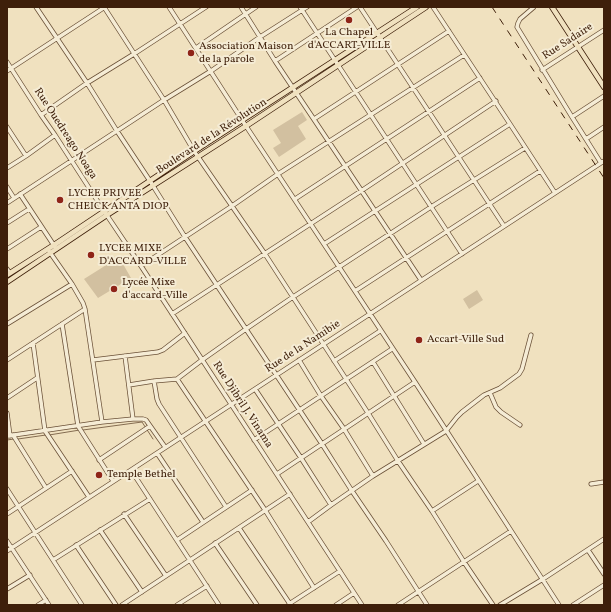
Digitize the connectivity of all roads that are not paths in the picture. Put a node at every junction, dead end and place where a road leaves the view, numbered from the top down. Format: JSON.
{"nodes":[{"id":1,"x":36,"y":7,"type":"edge"},
{"id":2,"x":104,"y":7,"type":"edge"},
{"id":3,"x":169,"y":7,"type":"edge"},
{"id":4,"x":206,"y":7,"type":"edge"},
{"id":5,"x":241,"y":7,"type":"edge"},
{"id":6,"x":256,"y":7,"type":"edge"},
{"id":7,"x":307,"y":7,"type":"edge"},
{"id":8,"x":359,"y":7,"type":"edge"},
{"id":9,"x":417,"y":7,"type":"edge"},
{"id":10,"x":426,"y":7,"type":"edge"},
{"id":11,"x":433,"y":7,"type":"edge"},
{"id":12,"x":552,"y":7,"type":"edge"},
{"id":13,"x":531,"y":8,"type":"edge"},
{"id":14,"x":301,"y":9,"type":"edge"},
{"id":15,"x":246,"y":14,"type":"junction"},
{"id":16,"x":180,"y":24,"type":"junction"},
{"id":17,"x":604,"y":30,"type":"edge"},
{"id":18,"x":449,"y":31,"type":"junction"},
{"id":19,"x":377,"y":32,"type":"junction"},
{"id":20,"x":317,"y":33,"type":"junction"},
{"id":21,"x":260,"y":37,"type":"junction"},
{"id":22,"x":57,"y":38,"type":"junction"},
{"id":23,"x":380,"y":38,"type":"junction"},
{"id":24,"x":578,"y":47,"type":"junction"},
{"id":25,"x":196,"y":48,"type":"junction"},
{"id":26,"x":134,"y":54,"type":"junction"},
{"id":27,"x":464,"y":54,"type":"junction"},
{"id":28,"x":274,"y":61,"type":"junction"},
{"id":29,"x":7,"y":62,"type":"edge"},
{"id":30,"x":336,"y":63,"type":"junction"},
{"id":31,"x":398,"y":65,"type":"junction"},
{"id":32,"x":11,"y":69,"type":"junction"},
{"id":33,"x":542,"y":70,"type":"junction"},
{"id":34,"x":7,"y":71,"type":"edge"},
{"id":35,"x":211,"y":71,"type":"junction"},
{"id":36,"x":480,"y":78,"type":"junction"},
{"id":37,"x":87,"y":83,"type":"junction"},
{"id":38,"x":604,"y":87,"type":"edge"},
{"id":39,"x":292,"y":88,"type":"junction"},
{"id":40,"x":413,"y":88,"type":"junction"},
{"id":41,"x":296,"y":92,"type":"junction"},
{"id":42,"x":356,"y":93,"type":"junction"},
{"id":43,"x":604,"y":96,"type":"edge"},
{"id":44,"x":164,"y":100,"type":"junction"},
{"id":45,"x":496,"y":101,"type":"junction"},
{"id":46,"x":428,"y":111,"type":"junction"},
{"id":47,"x":41,"y":114,"type":"junction"},
{"id":48,"x":370,"y":115,"type":"junction"},
{"id":49,"x":572,"y":117,"type":"junction"},
{"id":50,"x":314,"y":119,"type":"junction"},
{"id":51,"x":242,"y":120,"type":"junction"},
{"id":52,"x":510,"y":124,"type":"junction"},
{"id":53,"x":246,"y":126,"type":"junction"},
{"id":54,"x":7,"y":127,"type":"edge"},
{"id":55,"x":604,"y":127,"type":"edge"},
{"id":56,"x":117,"y":131,"type":"junction"},
{"id":57,"x":55,"y":135,"type":"junction"},
{"id":58,"x":444,"y":135,"type":"junction"},
{"id":59,"x":386,"y":139,"type":"junction"},
{"id":60,"x":586,"y":139,"type":"junction"},
{"id":61,"x":329,"y":142,"type":"junction"},
{"id":62,"x":525,"y":148,"type":"junction"},
{"id":63,"x":194,"y":151,"type":"junction"},
{"id":64,"x":26,"y":156,"type":"junction"},
{"id":65,"x":198,"y":156,"type":"junction"},
{"id":66,"x":459,"y":157,"type":"junction"},
{"id":67,"x":72,"y":160,"type":"junction"},
{"id":68,"x":603,"y":162,"type":"edge"},
{"id":69,"x":402,"y":163,"type":"junction"},
{"id":70,"x":345,"y":166,"type":"junction"},
{"id":71,"x":7,"y":168,"type":"edge"},
{"id":72,"x":540,"y":171,"type":"junction"},
{"id":73,"x":278,"y":174,"type":"junction"},
{"id":74,"x":474,"y":180,"type":"junction"},
{"id":75,"x":150,"y":181,"type":"junction"},
{"id":76,"x":416,"y":185,"type":"junction"},
{"id":77,"x":153,"y":186,"type":"junction"},
{"id":78,"x":7,"y":187,"type":"edge"},
{"id":79,"x":362,"y":191,"type":"junction"},
{"id":80,"x":555,"y":193,"type":"junction"},
{"id":81,"x":20,"y":194,"type":"junction"},
{"id":82,"x":14,"y":198,"type":"junction"},
{"id":83,"x":294,"y":199,"type":"junction"},
{"id":84,"x":7,"y":202,"type":"edge"},
{"id":85,"x":489,"y":204,"type":"junction"},
{"id":86,"x":232,"y":206,"type":"junction"},
{"id":87,"x":431,"y":207,"type":"junction"},
{"id":88,"x":29,"y":209,"type":"junction"},
{"id":89,"x":376,"y":211,"type":"junction"},
{"id":90,"x":106,"y":213,"type":"junction"},
{"id":91,"x":7,"y":223,"type":"edge"},
{"id":92,"x":311,"y":224,"type":"junction"},
{"id":93,"x":504,"y":226,"type":"junction"},
{"id":94,"x":41,"y":227,"type":"junction"},
{"id":95,"x":447,"y":232,"type":"junction"},
{"id":96,"x":390,"y":234,"type":"junction"},
{"id":97,"x":185,"y":237,"type":"junction"},
{"id":98,"x":324,"y":244,"type":"junction"},
{"id":99,"x":55,"y":247,"type":"junction"},
{"id":100,"x":7,"y":249,"type":"edge"},
{"id":101,"x":49,"y":251,"type":"junction"},
{"id":102,"x":264,"y":254,"type":"junction"},
{"id":103,"x":462,"y":254,"type":"junction"},
{"id":104,"x":406,"y":258,"type":"junction"},
{"id":105,"x":141,"y":266,"type":"junction"},
{"id":106,"x":339,"y":268,"type":"junction"},
{"id":107,"x":8,"y":272,"type":"edge"},
{"id":108,"x":421,"y":280,"type":"junction"},
{"id":109,"x":7,"y":282,"type":"edge"},
{"id":110,"x":72,"y":284,"type":"junction"},
{"id":111,"x":218,"y":285,"type":"junction"},
{"id":112,"x":355,"y":291,"type":"junction"},
{"id":113,"x":293,"y":297,"type":"junction"},
{"id":114,"x":85,"y":309,"type":"junction"},
{"id":115,"x":172,"y":314,"type":"junction"},
{"id":116,"x":370,"y":314,"type":"junction"},
{"id":117,"x":7,"y":324,"type":"edge"},
{"id":118,"x":62,"y":324,"type":"junction"},
{"id":119,"x":246,"y":329,"type":"junction"},
{"id":120,"x":380,"y":331,"type":"junction"},
{"id":121,"x":185,"y":333,"type":"junction"},
{"id":122,"x":531,"y":335,"type":"dead end"},
{"id":123,"x":33,"y":343,"type":"junction"},
{"id":124,"x":323,"y":344,"type":"junction"},
{"id":125,"x":392,"y":349,"type":"junction"},
{"id":126,"x":125,"y":356,"type":"junction"},
{"id":127,"x":8,"y":358,"type":"edge"},
{"id":128,"x":93,"y":360,"type":"junction"},
{"id":129,"x":202,"y":360,"type":"junction"},
{"id":130,"x":299,"y":360,"type":"junction"},
{"id":131,"x":334,"y":361,"type":"junction"},
{"id":132,"x":372,"y":362,"type":"junction"},
{"id":133,"x":276,"y":375,"type":"junction"},
{"id":134,"x":37,"y":378,"type":"junction"},
{"id":135,"x":346,"y":379,"type":"junction"},
{"id":136,"x":177,"y":380,"type":"junction"},
{"id":137,"x":154,"y":381,"type":"junction"},
{"id":138,"x":415,"y":382,"type":"junction"},
{"id":139,"x":128,"y":385,"type":"junction"},
{"id":140,"x":255,"y":389,"type":"junction"},
{"id":141,"x":490,"y":393,"type":"junction"},
{"id":142,"x":321,"y":396,"type":"junction"},
{"id":143,"x":394,"y":396,"type":"junction"},
{"id":144,"x":7,"y":398,"type":"edge"},
{"id":145,"x":231,"y":404,"type":"junction"},
{"id":146,"x":299,"y":410,"type":"junction"},
{"id":147,"x":368,"y":413,"type":"junction"},
{"id":148,"x":7,"y":414,"type":"edge"},
{"id":149,"x":133,"y":419,"type":"junction"},
{"id":150,"x":102,"y":422,"type":"junction"},
{"id":151,"x":205,"y":422,"type":"junction"},
{"id":152,"x":278,"y":423,"type":"junction"},
{"id":153,"x":520,"y":425,"type":"dead end"},
{"id":154,"x":78,"y":426,"type":"junction"},
{"id":155,"x":150,"y":426,"type":"junction"},
{"id":156,"x":344,"y":429,"type":"junction"},
{"id":157,"x":45,"y":431,"type":"junction"},
{"id":158,"x":446,"y":431,"type":"junction"},
{"id":159,"x":10,"y":436,"type":"edge"},
{"id":160,"x":181,"y":437,"type":"junction"},
{"id":161,"x":254,"y":440,"type":"junction"},
{"id":162,"x":322,"y":444,"type":"junction"},
{"id":163,"x":424,"y":444,"type":"junction"},
{"id":164,"x":165,"y":447,"type":"junction"},
{"id":165,"x":157,"y":453,"type":"junction"},
{"id":166,"x":301,"y":458,"type":"junction"},
{"id":167,"x":99,"y":460,"type":"junction"},
{"id":168,"x":398,"y":461,"type":"junction"},
{"id":169,"x":131,"y":470,"type":"junction"},
{"id":170,"x":72,"y":471,"type":"junction"},
{"id":171,"x":277,"y":474,"type":"junction"},
{"id":172,"x":373,"y":476,"type":"junction"},
{"id":173,"x":113,"y":481,"type":"junction"},
{"id":174,"x":478,"y":481,"type":"junction"},
{"id":175,"x":604,"y":482,"type":"edge"},
{"id":176,"x":591,"y":484,"type":"dead end"},
{"id":177,"x":46,"y":488,"type":"junction"},
{"id":178,"x":7,"y":489,"type":"edge"},
{"id":179,"x":252,"y":490,"type":"junction"},
{"id":180,"x":352,"y":491,"type":"junction"},
{"id":181,"x":290,"y":494,"type":"junction"},
{"id":182,"x":89,"y":497,"type":"junction"},
{"id":183,"x":150,"y":499,"type":"junction"},
{"id":184,"x":331,"y":505,"type":"junction"},
{"id":185,"x":18,"y":506,"type":"junction"},
{"id":186,"x":226,"y":507,"type":"junction"},
{"id":187,"x":265,"y":510,"type":"junction"},
{"id":188,"x":432,"y":511,"type":"junction"},
{"id":189,"x":7,"y":514,"type":"edge"},
{"id":190,"x":124,"y":514,"type":"junction"},
{"id":191,"x":203,"y":522,"type":"junction"},
{"id":192,"x":308,"y":522,"type":"junction"},
{"id":193,"x":239,"y":528,"type":"junction"},
{"id":194,"x":100,"y":530,"type":"junction"},
{"id":195,"x":511,"y":531,"type":"junction"},
{"id":196,"x":35,"y":532,"type":"junction"},
{"id":197,"x":604,"y":539,"type":"edge"},
{"id":198,"x":177,"y":540,"type":"junction"},
{"id":199,"x":7,"y":541,"type":"edge"},
{"id":200,"x":215,"y":543,"type":"junction"},
{"id":201,"x":76,"y":545,"type":"junction"},
{"id":202,"x":12,"y":548,"type":"junction"},
{"id":203,"x":588,"y":550,"type":"junction"},
{"id":204,"x":7,"y":551,"type":"edge"},
{"id":205,"x":53,"y":560,"type":"junction"},
{"id":206,"x":190,"y":560,"type":"junction"},
{"id":207,"x":464,"y":562,"type":"junction"},
{"id":208,"x":340,"y":571,"type":"junction"},
{"id":209,"x":604,"y":574,"type":"edge"},
{"id":210,"x":30,"y":575,"type":"junction"},
{"id":211,"x":166,"y":576,"type":"junction"},
{"id":212,"x":543,"y":579,"type":"junction"},
{"id":213,"x":604,"y":585,"type":"edge"},
{"id":214,"x":207,"y":586,"type":"junction"},
{"id":215,"x":314,"y":588,"type":"junction"},
{"id":216,"x":7,"y":589,"type":"edge"},
{"id":217,"x":418,"y":591,"type":"junction"},
{"id":218,"x":142,"y":592,"type":"junction"},
{"id":219,"x":354,"y":592,"type":"junction"},
{"id":220,"x":46,"y":600,"type":"junction"},
{"id":221,"x":289,"y":604,"type":"edge"},
{"id":222,"x":38,"y":605,"type":"edge"},
{"id":223,"x":49,"y":605,"type":"edge"},
{"id":224,"x":82,"y":605,"type":"edge"},
{"id":225,"x":116,"y":605,"type":"edge"},
{"id":226,"x":122,"y":605,"type":"edge"},
{"id":227,"x":177,"y":605,"type":"edge"},
{"id":228,"x":219,"y":605,"type":"edge"},
{"id":229,"x":257,"y":605,"type":"edge"},
{"id":230,"x":336,"y":605,"type":"edge"},
{"id":231,"x":362,"y":605,"type":"edge"},
{"id":232,"x":398,"y":605,"type":"edge"},
{"id":233,"x":427,"y":605,"type":"edge"},
{"id":234,"x":493,"y":605,"type":"edge"},
{"id":235,"x":500,"y":605,"type":"edge"},
{"id":236,"x":559,"y":605,"type":"edge"},
{"id":237,"x":574,"y":605,"type":"edge"}],
"edges":[{"from":1,"to":22,"type":"street"},
{"from":2,"to":22,"type":"street"},
{"from":2,"to":26,"type":"street"},
{"from":3,"to":16,"type":"street"},
{"from":4,"to":16,"type":"street"},
{"from":5,"to":15,"type":"street"},
{"from":6,"to":15,"type":"street"},
{"from":7,"to":14,"type":"street"},
{"from":8,"to":19,"type":"street"},
{"from":8,"to":20,"type":"street"},
{"from":9,"to":19,"type":"main road","name":"Boulevard de la Révolution"},
{"from":10,"to":23,"type":"main road","name":"Boulevard de la Révolution"},
{"from":11,"to":18,"type":"street"},
{"from":12,"to":24,"type":"main road"},
{"from":13,"to":33,"type":"street"},
{"from":14,"to":20,"type":"street"},
{"from":14,"to":21,"type":"street"},
{"from":15,"to":21,"type":"street"},
{"from":15,"to":25,"type":"street"},
{"from":16,"to":25,"type":"street"},
{"from":16,"to":26,"type":"street"},
{"from":17,"to":24,"type":"street","name":"Rue Sadaire"},
{"from":18,"to":27,"type":"street"},
{"from":18,"to":31,"type":"street"},
{"from":19,"to":23,"type":"street"},
{"from":19,"to":30,"type":"main road","name":"Boulevard de la Révolution"},
{"from":20,"to":28,"type":"street"},
{"from":20,"to":30,"type":"street"},
{"from":21,"to":28,"type":"street"},
{"from":21,"to":35,"type":"street"},
{"from":22,"to":32,"type":"street"},
{"from":22,"to":37,"type":"street"},
{"from":23,"to":30,"type":"main road","name":"Boulevard de la Révolution"},
{"from":23,"to":31,"type":"street"},
{"from":24,"to":33,"type":"street","name":"Rue Sadaire"},
{"from":24,"to":38,"type":"main road"},
{"from":25,"to":35,"type":"street"},
{"from":26,"to":37,"type":"street"},
{"from":26,"to":44,"type":"street"},
{"from":27,"to":36,"type":"street"},
{"from":27,"to":40,"type":"street"},
{"from":28,"to":39,"type":"street"},
{"from":29,"to":32,"type":"street","name":"Rue Ouedreago Noaga"},
{"from":30,"to":39,"type":"main road","name":"Boulevard de la Révolution"},
{"from":30,"to":41,"type":"main road","name":"Boulevard de la Révolution"},
{"from":30,"to":42,"type":"street"},
{"from":31,"to":40,"type":"street"},
{"from":31,"to":42,"type":"street"},
{"from":32,"to":34,"type":"street"},
{"from":32,"to":47,"type":"street","name":"Rue Ouedreago Noaga"},
{"from":33,"to":49,"type":"street"},
{"from":35,"to":44,"type":"street"},
{"from":35,"to":51,"type":"street"},
{"from":36,"to":45,"type":"street"},
{"from":36,"to":46,"type":"street"},
{"from":37,"to":47,"type":"street"},
{"from":37,"to":56,"type":"street"},
{"from":39,"to":41,"type":"street"},
{"from":39,"to":51,"type":"main road","name":"Boulevard de la Révolution"},
{"from":40,"to":46,"type":"street"},
{"from":40,"to":48,"type":"street"},
{"from":41,"to":50,"type":"street"},
{"from":41,"to":53,"type":"main road","name":"Boulevard de la Révolution"},
{"from":42,"to":48,"type":"street"},
{"from":42,"to":50,"type":"street"},
{"from":43,"to":49,"type":"street"},
{"from":44,"to":56,"type":"street"},
{"from":44,"to":63,"type":"street"},
{"from":45,"to":52,"type":"street"},
{"from":45,"to":58,"type":"street"},
{"from":46,"to":58,"type":"street"},
{"from":46,"to":59,"type":"street"},
{"from":47,"to":57,"type":"street","name":"Rue Ouedreago Noaga"},
{"from":48,"to":59,"type":"street"},
{"from":48,"to":61,"type":"street"},
{"from":49,"to":60,"type":"street"},
{"from":50,"to":61,"type":"street"},
{"from":51,"to":53,"type":"street"},
{"from":51,"to":63,"type":"main road","name":"Boulevard de la Révolution"},
{"from":52,"to":62,"type":"street"},
{"from":52,"to":66,"type":"street"},
{"from":53,"to":65,"type":"main road","name":"Boulevard de la Révolution"},
{"from":53,"to":73,"type":"street"},
{"from":54,"to":64,"type":"street"},
{"from":55,"to":60,"type":"street"},
{"from":56,"to":67,"type":"street"},
{"from":56,"to":75,"type":"street"},
{"from":57,"to":64,"type":"street"},
{"from":57,"to":67,"type":"street","name":"Rue Ouedreago Noaga"},
{"from":58,"to":66,"type":"street"},
{"from":58,"to":69,"type":"street"},
{"from":59,"to":69,"type":"street"},
{"from":59,"to":70,"type":"street"},
{"from":60,"to":68,"type":"street"},
{"from":61,"to":70,"type":"street"},
{"from":61,"to":73,"type":"street"},
{"from":62,"to":72,"type":"street"},
{"from":62,"to":74,"type":"street"},
{"from":63,"to":65,"type":"street"},
{"from":63,"to":75,"type":"main road","name":"Boulevard de la Révolution"},
{"from":64,"to":71,"type":"street"},
{"from":65,"to":77,"type":"main road","name":"Boulevard de la Révolution"},
{"from":65,"to":86,"type":"street"},
{"from":66,"to":74,"type":"street"},
{"from":66,"to":76,"type":"street"},
{"from":67,"to":81,"type":"street"},
{"from":67,"to":90,"type":"street","name":"Rue Ouedreago Noaga"},
{"from":68,"to":80,"type":"street","name":"Rue de la Namibie"},
{"from":69,"to":76,"type":"street"},
{"from":69,"to":79,"type":"street"},
{"from":70,"to":79,"type":"street"},
{"from":70,"to":83,"type":"street"},
{"from":72,"to":80,"type":"street"},
{"from":72,"to":85,"type":"street"},
{"from":73,"to":83,"type":"street"},
{"from":73,"to":86,"type":"street"},
{"from":74,"to":85,"type":"street"},
{"from":74,"to":87,"type":"street"},
{"from":75,"to":77,"type":"street"},
{"from":75,"to":90,"type":"main road","name":"Boulevard de la Révolution"},
{"from":76,"to":87,"type":"street"},
{"from":76,"to":89,"type":"street"},
{"from":77,"to":90,"type":"main road","name":"Boulevard de la Révolution"},
{"from":77,"to":97,"type":"street"},
{"from":78,"to":82,"type":"street"},
{"from":79,"to":89,"type":"street"},
{"from":79,"to":92,"type":"street"},
{"from":80,"to":93,"type":"street","name":"Rue de la Namibie"},
{"from":81,"to":82,"type":"street"},
{"from":81,"to":88,"type":"street"},
{"from":82,"to":84,"type":"street"},
{"from":83,"to":92,"type":"street"},
{"from":85,"to":93,"type":"street"},
{"from":85,"to":95,"type":"street"},
{"from":86,"to":97,"type":"street"},
{"from":86,"to":102,"type":"street"},
{"from":87,"to":95,"type":"street"},
{"from":87,"to":96,"type":"street"},
{"from":88,"to":91,"type":"street"},
{"from":88,"to":94,"type":"street"},
{"from":89,"to":96,"type":"street"},
{"from":89,"to":98,"type":"street"},
{"from":90,"to":99,"type":"main road","name":"Boulevard de la Révolution"},
{"from":90,"to":105,"type":"street","name":"Rue Djibril J. Vinama"},
{"from":92,"to":98,"type":"street"},
{"from":92,"to":102,"type":"street"},
{"from":93,"to":103,"type":"street","name":"Rue de la Namibie"},
{"from":94,"to":99,"type":"street"},
{"from":94,"to":100,"type":"street"},
{"from":95,"to":103,"type":"street"},
{"from":95,"to":104,"type":"street"},
{"from":96,"to":104,"type":"street"},
{"from":96,"to":106,"type":"street"},
{"from":97,"to":105,"type":"street"},
{"from":97,"to":111,"type":"street"},
{"from":98,"to":106,"type":"street"},
{"from":99,"to":101,"type":"main road","name":"Boulevard de la Révolution"},
{"from":101,"to":107,"type":"main road","name":"Boulevard de la Révolution"},
{"from":101,"to":109,"type":"main road","name":"Boulevard de la Révolution"},
{"from":101,"to":110,"type":"street"},
{"from":102,"to":111,"type":"street"},
{"from":102,"to":113,"type":"street"},
{"from":103,"to":108,"type":"street","name":"Rue de la Namibie"},
{"from":104,"to":108,"type":"street"},
{"from":104,"to":112,"type":"street"},
{"from":105,"to":115,"type":"street","name":"Rue Djibril J. Vinama"},
{"from":106,"to":112,"type":"street"},
{"from":106,"to":113,"type":"street"},
{"from":108,"to":116,"type":"street","name":"Rue de la Namibie"},
{"from":110,"to":114,"type":"street"},
{"from":110,"to":117,"type":"street"},
{"from":111,"to":115,"type":"street"},
{"from":111,"to":119,"type":"street"},
{"from":112,"to":116,"type":"street"},
{"from":113,"to":119,"type":"street"},
{"from":113,"to":124,"type":"street"},
{"from":114,"to":118,"type":"street"},
{"from":114,"to":128,"type":"street"},
{"from":115,"to":121,"type":"street","name":"Rue Djibril J. Vinama"},
{"from":116,"to":120,"type":"street"},
{"from":116,"to":124,"type":"street","name":"Rue de la Namibie"},
{"from":118,"to":123,"type":"street"},
{"from":118,"to":154,"type":"street"},
{"from":119,"to":129,"type":"street"},
{"from":119,"to":133,"type":"street"},
{"from":120,"to":125,"type":"street"},
{"from":120,"to":131,"type":"street"},
{"from":121,"to":126,"type":"street"},
{"from":121,"to":129,"type":"street","name":"Rue Djibril J. Vinama"},
{"from":122,"to":141,"type":"street"},
{"from":123,"to":127,"type":"street"},
{"from":123,"to":134,"type":"street"},
{"from":124,"to":130,"type":"street","name":"Rue de la Namibie"},
{"from":124,"to":131,"type":"street"},
{"from":125,"to":132,"type":"street"},
{"from":125,"to":138,"type":"street"},
{"from":126,"to":128,"type":"street"},
{"from":126,"to":139,"type":"street"},
{"from":128,"to":150,"type":"street"},
{"from":129,"to":136,"type":"street"},
{"from":129,"to":145,"type":"street","name":"Rue Djibril J. Vinama"},
{"from":130,"to":133,"type":"street","name":"Rue de la Namibie"},
{"from":130,"to":142,"type":"street"},
{"from":131,"to":135,"type":"street"},
{"from":132,"to":135,"type":"street"},
{"from":132,"to":143,"type":"street"},
{"from":133,"to":140,"type":"street","name":"Rue de la Namibie"},
{"from":133,"to":146,"type":"street"},
{"from":134,"to":144,"type":"street"},
{"from":134,"to":157,"type":"street"},
{"from":135,"to":142,"type":"street"},
{"from":135,"to":147,"type":"street"},
{"from":136,"to":137,"type":"street"},
{"from":136,"to":151,"type":"street"},
{"from":137,"to":139,"type":"street"},
{"from":137,"to":160,"type":"street"},
{"from":138,"to":143,"type":"street"},
{"from":138,"to":158,"type":"street"},
{"from":139,"to":149,"type":"street"},
{"from":140,"to":145,"type":"street","name":"Rue de la Namibie"},
{"from":140,"to":152,"type":"street"},
{"from":141,"to":153,"type":"street"},
{"from":141,"to":158,"type":"street"},
{"from":142,"to":146,"type":"street"},
{"from":142,"to":156,"type":"street"},
{"from":143,"to":147,"type":"street"},
{"from":143,"to":163,"type":"street"},
{"from":145,"to":151,"type":"street","name":"Rue de la Namibie"},
{"from":145,"to":161,"type":"street","name":"Rue Djibril J. Vinama"},
{"from":146,"to":152,"type":"street"},
{"from":146,"to":162,"type":"street"},
{"from":147,"to":156,"type":"street"},
{"from":147,"to":168,"type":"street"},
{"from":148,"to":159,"type":"street"},
{"from":149,"to":150,"type":"street"},
{"from":149,"to":155,"type":"street"},
{"from":150,"to":154,"type":"street"},
{"from":151,"to":160,"type":"street","name":"Rue de la Namibie"},
{"from":151,"to":179,"type":"street"},
{"from":152,"to":161,"type":"street"},
{"from":152,"to":166,"type":"street"},
{"from":154,"to":157,"type":"street"},
{"from":154,"to":167,"type":"street"},
{"from":155,"to":164,"type":"street"},
{"from":155,"to":167,"type":"street"},
{"from":156,"to":162,"type":"street"},
{"from":156,"to":172,"type":"street"},
{"from":157,"to":159,"type":"street"},
{"from":157,"to":170,"type":"street"},
{"from":158,"to":163,"type":"street"},
{"from":158,"to":174,"type":"street"},
{"from":159,"to":177,"type":"street"},
{"from":160,"to":164,"type":"street","name":"Rue de la Namibie"},
{"from":160,"to":186,"type":"street"},
{"from":161,"to":171,"type":"street","name":"Rue Djibril J. Vinama"},
{"from":162,"to":166,"type":"street"},
{"from":162,"to":180,"type":"street"},
{"from":163,"to":168,"type":"street"},
{"from":164,"to":165,"type":"street","name":"Rue de la Namibie"},
{"from":165,"to":169,"type":"street","name":"Rue de la Namibie"},
{"from":165,"to":191,"type":"street"},
{"from":166,"to":171,"type":"street"},
{"from":166,"to":184,"type":"street"},
{"from":167,"to":173,"type":"street"},
{"from":168,"to":172,"type":"street"},
{"from":168,"to":188,"type":"street"},
{"from":169,"to":173,"type":"street","name":"Rue de la Namibie"},
{"from":169,"to":183,"type":"street"},
{"from":170,"to":177,"type":"street"},
{"from":170,"to":182,"type":"street"},
{"from":171,"to":181,"type":"street","name":"Rue Djibril J. Vinama"},
{"from":172,"to":180,"type":"street"},
{"from":173,"to":182,"type":"street","name":"Rue de la Namibie"},
{"from":174,"to":188,"type":"street"},
{"from":174,"to":195,"type":"street"},
{"from":175,"to":176,"type":"street"},
{"from":177,"to":185,"type":"street"},
{"from":178,"to":185,"type":"street"},
{"from":179,"to":186,"type":"street"},
{"from":179,"to":187,"type":"street"},
{"from":180,"to":184,"type":"street"},
{"from":180,"to":217,"type":"street"},
{"from":181,"to":187,"type":"street"},
{"from":181,"to":192,"type":"street","name":"Rue Djibril J. Vinama"},
{"from":182,"to":196,"type":"street","name":"Rue de la Namibie"},
{"from":183,"to":190,"type":"street"},
{"from":183,"to":198,"type":"street"},
{"from":184,"to":192,"type":"street"},
{"from":185,"to":189,"type":"street"},
{"from":185,"to":196,"type":"street"},
{"from":186,"to":191,"type":"street"},
{"from":187,"to":193,"type":"street"},
{"from":187,"to":215,"type":"street"},
{"from":188,"to":207,"type":"street"},
{"from":190,"to":194,"type":"street"},
{"from":190,"to":211,"type":"street"},
{"from":191,"to":198,"type":"street"},
{"from":192,"to":208,"type":"street","name":"Rue Djibril J. Vinama"},
{"from":193,"to":200,"type":"street"},
{"from":193,"to":221,"type":"street"},
{"from":194,"to":201,"type":"street"},
{"from":194,"to":218,"type":"street"},
{"from":195,"to":207,"type":"street"},
{"from":195,"to":212,"type":"street"},
{"from":196,"to":202,"type":"street","name":"Rue de la Namibie"},
{"from":196,"to":205,"type":"street"},
{"from":197,"to":203,"type":"street"},
{"from":198,"to":206,"type":"street"},
{"from":199,"to":202,"type":"street"},
{"from":200,"to":206,"type":"street"},
{"from":200,"to":229,"type":"street"},
{"from":201,"to":205,"type":"street"},
{"from":201,"to":225,"type":"street"},
{"from":202,"to":204,"type":"street","name":"Rue de la Namibie"},
{"from":202,"to":210,"type":"street"},
{"from":203,"to":209,"type":"street"},
{"from":203,"to":212,"type":"street"},
{"from":205,"to":224,"type":"street"},
{"from":206,"to":211,"type":"street"},
{"from":206,"to":214,"type":"street"},
{"from":207,"to":217,"type":"street"},
{"from":207,"to":234,"type":"street"},
{"from":208,"to":215,"type":"street"},
{"from":208,"to":219,"type":"street","name":"Rue Djibril J. Vinama"},
{"from":210,"to":216,"type":"street"},
{"from":210,"to":220,"type":"street"},
{"from":211,"to":218,"type":"street"},
{"from":212,"to":235,"type":"street"},
{"from":212,"to":236,"type":"street"},
{"from":213,"to":237,"type":"street"},
{"from":214,"to":227,"type":"street"},
{"from":214,"to":228,"type":"street"},
{"from":215,"to":221,"type":"street"},
{"from":217,"to":232,"type":"street"},
{"from":217,"to":233,"type":"street"},
{"from":218,"to":226,"type":"street"},
{"from":219,"to":230,"type":"street"},
{"from":219,"to":231,"type":"street","name":"Rue Djibril J. Vinama"},
{"from":220,"to":222,"type":"street"},
{"from":220,"to":223,"type":"street"}]}
